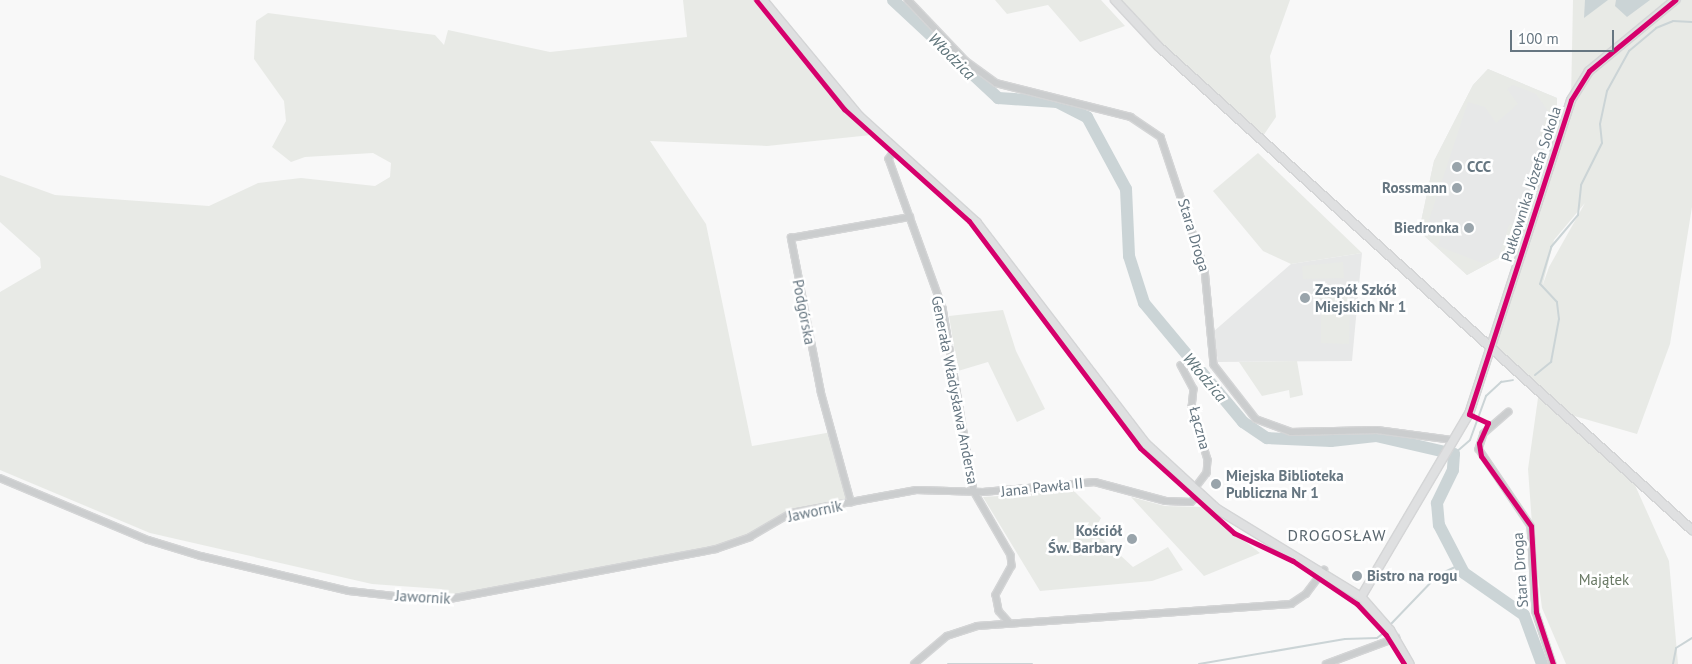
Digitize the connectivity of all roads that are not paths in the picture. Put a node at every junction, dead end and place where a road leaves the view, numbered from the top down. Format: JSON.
{"nodes":[{"id":1,"x":764,"y":0,"type":"edge"},
{"id":2,"x":908,"y":0,"type":"edge"},
{"id":3,"x":1115,"y":0,"type":"edge"},
{"id":4,"x":1675,"y":0,"type":"edge"},
{"id":5,"x":896,"y":149,"type":"junction"},
{"id":6,"x":910,"y":217,"type":"junction"},
{"id":7,"x":1491,"y":348,"type":"junction"},
{"id":8,"x":1181,"y":365,"type":"dead end"},
{"id":9,"x":1509,"y":412,"type":"dead end"},
{"id":10,"x":1451,"y":443,"type":"junction"},
{"id":11,"x":0,"y":478,"type":"edge"},
{"id":12,"x":974,"y":491,"type":"junction"},
{"id":13,"x":1196,"y":492,"type":"junction"},
{"id":14,"x":852,"y":503,"type":"junction"},
{"id":15,"x":1692,"y":530,"type":"edge"},
{"id":16,"x":1324,"y":570,"type":"junction"},
{"id":17,"x":1361,"y":597,"type":"junction"},
{"id":18,"x":1009,"y":622,"type":"junction"},
{"id":19,"x":1396,"y":638,"type":"junction"},
{"id":20,"x":914,"y":664,"type":"edge"},
{"id":21,"x":1326,"y":664,"type":"edge"},
{"id":22,"x":1410,"y":664,"type":"edge"},
{"id":23,"x":1553,"y":664,"type":"edge"}],
"edges":[{"from":1,"to":5,"type":"street"},
{"from":2,"to":10,"type":"street","name":"Stara Droga"},
{"from":3,"to":7,"type":"street"},
{"from":4,"to":7,"type":"street","name":"Pułkownika Józefa Sokola"},
{"from":5,"to":6,"type":"street","name":"Generała Władysława Andersa"},
{"from":5,"to":13,"type":"street"},
{"from":6,"to":12,"type":"street","name":"Generała Władysława Andersa"},
{"from":6,"to":14,"type":"street","name":"Podgórska"},
{"from":7,"to":10,"type":"street","name":"Pułkownika Józefa Sokola"},
{"from":7,"to":15,"type":"street"},
{"from":8,"to":13,"type":"street","name":"Łączna"},
{"from":9,"to":23,"type":"street","name":"Stara Droga"},
{"from":10,"to":17,"type":"street","name":"Pułkownika Józefa Sokola"},
{"from":11,"to":14,"type":"street","name":"Jawornik"},
{"from":12,"to":13,"type":"street","name":"Jana Pawła II"},
{"from":12,"to":14,"type":"street","name":"Jana Pawła II"},
{"from":12,"to":18,"type":"street","name":"Generała Władysława Andersa"},
{"from":13,"to":16,"type":"street"},
{"from":16,"to":17,"type":"street"},
{"from":16,"to":18,"type":"street"},
{"from":17,"to":19,"type":"street"},
{"from":18,"to":20,"type":"street"},
{"from":19,"to":21,"type":"street"},
{"from":19,"to":22,"type":"street"}]}
